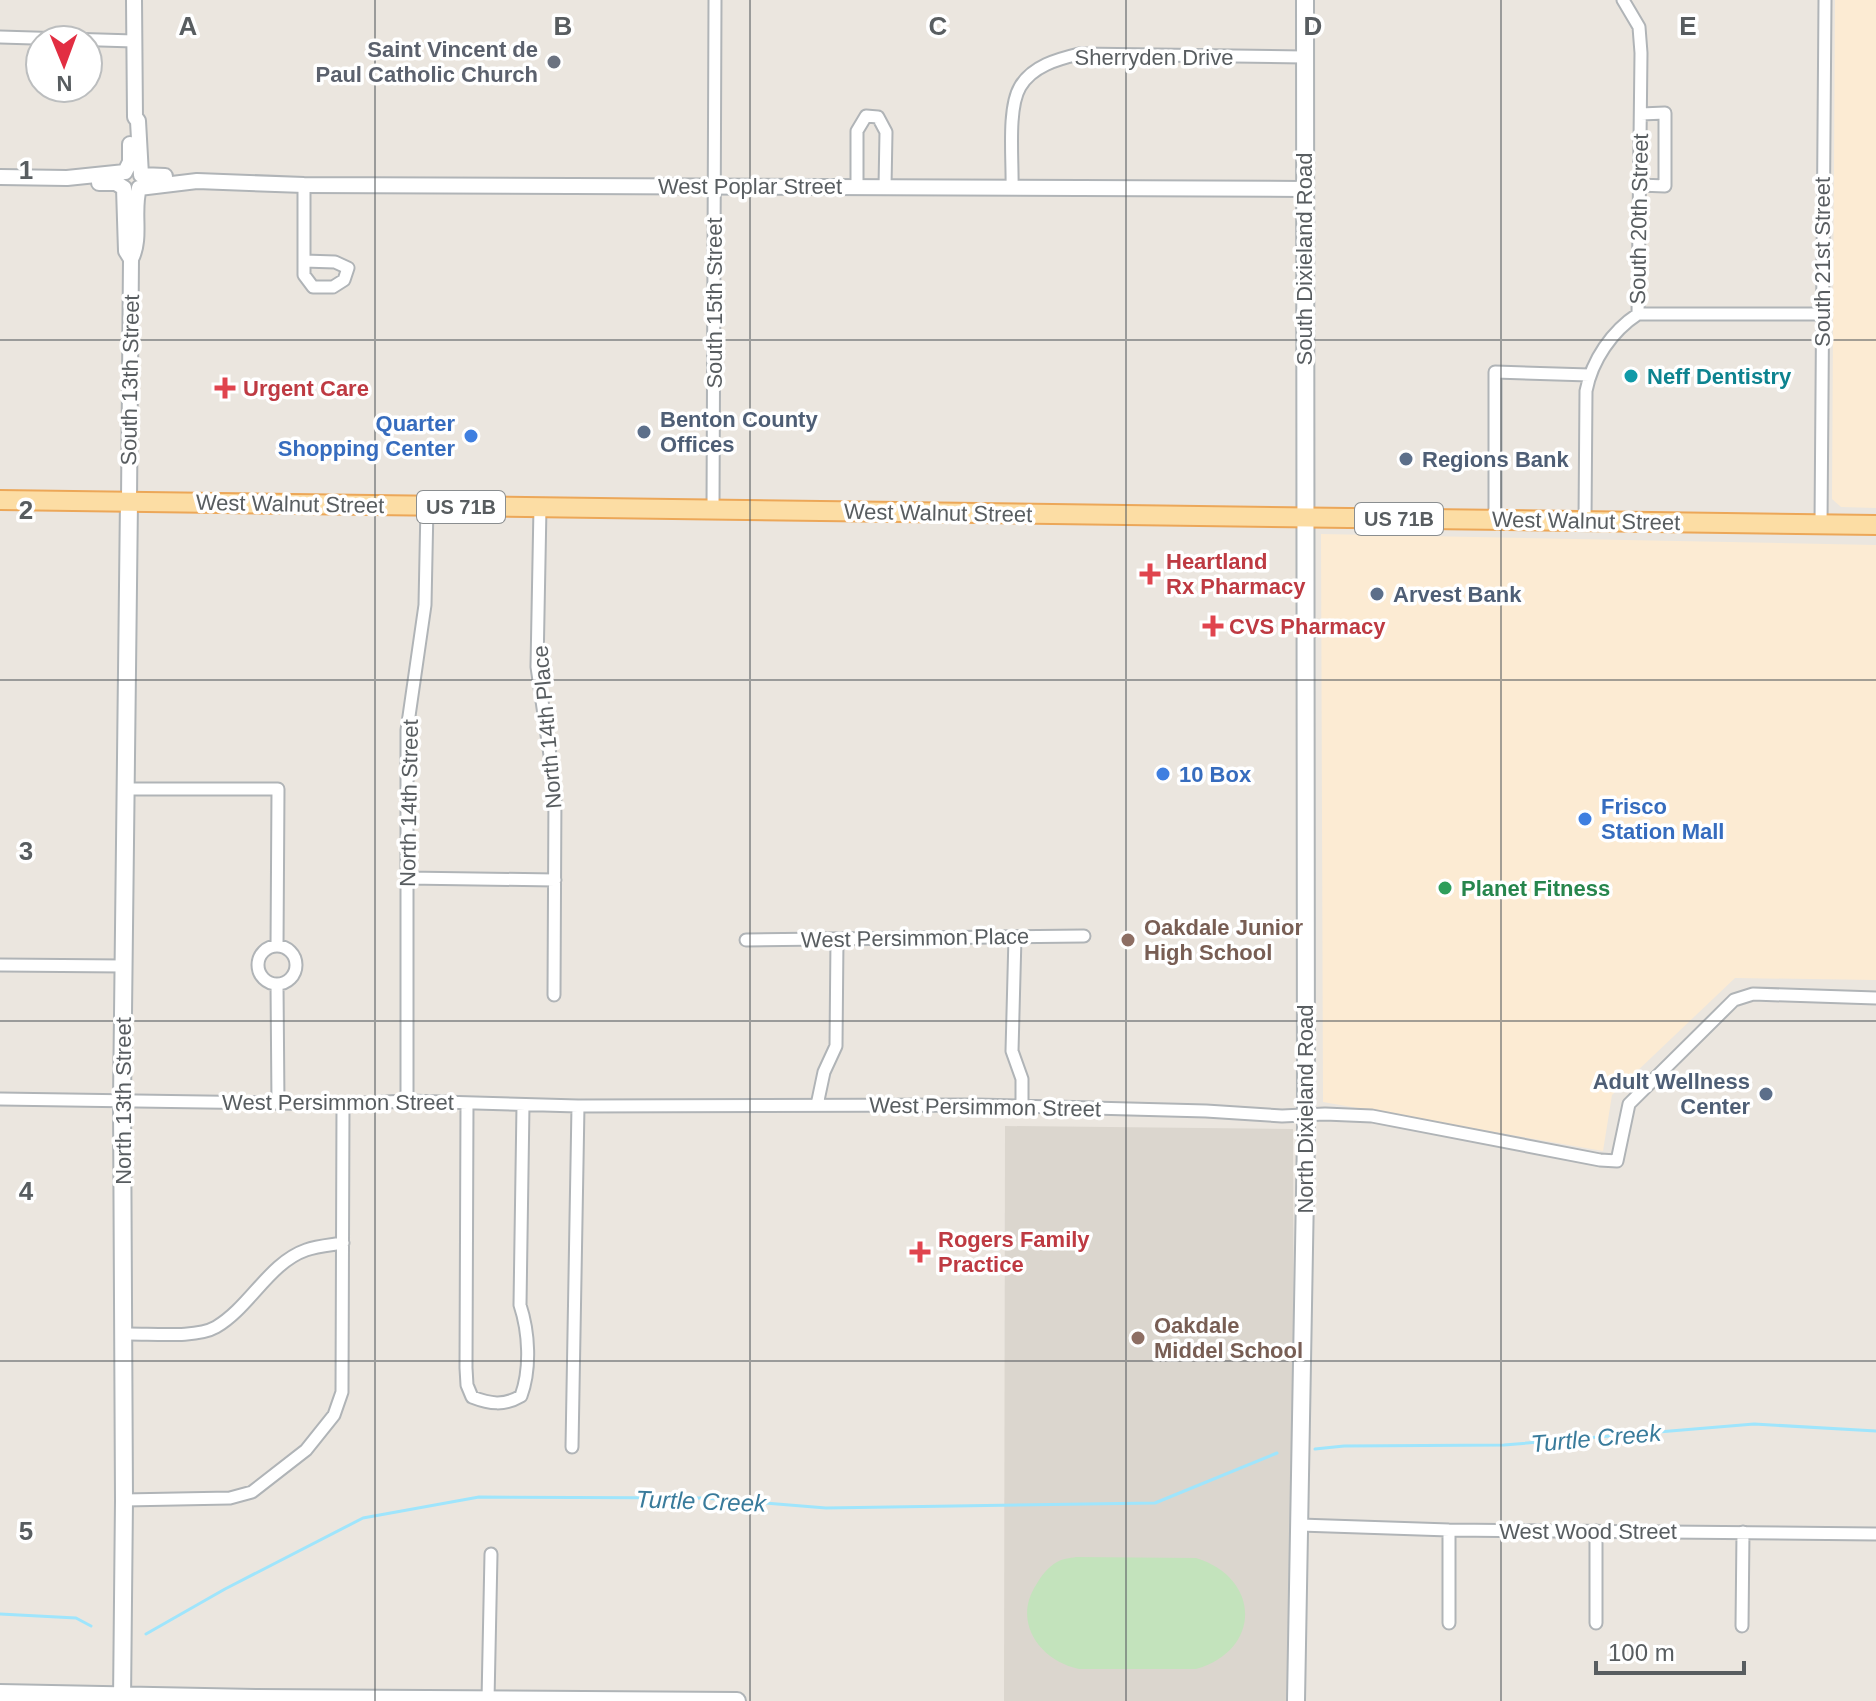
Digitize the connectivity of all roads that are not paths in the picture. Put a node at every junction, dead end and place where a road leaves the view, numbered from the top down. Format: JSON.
{"nodes":[{"id":1,"x":134,"y":0,"type":"edge"},
{"id":2,"x":715,"y":0,"type":"edge"},
{"id":3,"x":1305,"y":0,"type":"edge"},
{"id":4,"x":1623,"y":0,"type":"edge"},
{"id":5,"x":1825,"y":0,"type":"edge"},
{"id":6,"x":0,"y":37,"type":"edge"},
{"id":7,"x":134,"y":41,"type":"junction"},
{"id":8,"x":1304,"y":57,"type":"junction"},
{"id":9,"x":1641,"y":114,"type":"junction"},
{"id":10,"x":135,"y":117,"type":"junction"},
{"id":11,"x":0,"y":177,"type":"edge"},
{"id":12,"x":124,"y":180,"type":"junction"},
{"id":13,"x":140,"y":182,"type":"junction"},
{"id":14,"x":304,"y":185,"type":"junction"},
{"id":15,"x":1640,"y":185,"type":"junction"},
{"id":16,"x":714,"y":186,"type":"junction"},
{"id":17,"x":857,"y":187,"type":"junction"},
{"id":18,"x":885,"y":187,"type":"junction"},
{"id":19,"x":1012,"y":188,"type":"junction"},
{"id":20,"x":1304,"y":189,"type":"junction"},
{"id":21,"x":131,"y":259,"type":"junction"},
{"id":22,"x":304,"y":261,"type":"dead end"},
{"id":23,"x":1638,"y":314,"type":"junction"},
{"id":24,"x":1821,"y":314,"type":"junction"},
{"id":25,"x":1589,"y":375,"type":"junction"},
{"id":26,"x":0,"y":500,"type":"edge"},
{"id":27,"x":129,"y":500,"type":"junction"},
{"id":28,"x":427,"y":506,"type":"junction"},
{"id":29,"x":540,"y":507,"type":"junction"},
{"id":30,"x":713,"y":510,"type":"junction"},
{"id":31,"x":1306,"y":518,"type":"junction"},
{"id":32,"x":1495,"y":520,"type":"junction"},
{"id":33,"x":1585,"y":521,"type":"junction"},
{"id":34,"x":1821,"y":524,"type":"junction"},
{"id":35,"x":1876,"y":525,"type":"edge"},
{"id":36,"x":126,"y":789,"type":"junction"},
{"id":37,"x":407,"y":878,"type":"junction"},
{"id":38,"x":555,"y":880,"type":"junction"},
{"id":39,"x":1084,"y":936,"type":"dead end"},
{"id":40,"x":1015,"y":937,"type":"junction"},
{"id":41,"x":837,"y":939,"type":"junction"},
{"id":42,"x":746,"y":940,"type":"dead end"},
{"id":43,"x":277,"y":946,"type":"junction"},
{"id":44,"x":0,"y":965,"type":"edge"},
{"id":45,"x":124,"y":966,"type":"junction"},
{"id":46,"x":277,"y":984,"type":"junction"},
{"id":47,"x":554,"y":995,"type":"dead end"},
{"id":48,"x":1876,"y":998,"type":"edge"},
{"id":49,"x":0,"y":1099,"type":"edge"},
{"id":50,"x":122,"y":1100,"type":"junction"},
{"id":51,"x":407,"y":1101,"type":"junction"},
{"id":52,"x":278,"y":1103,"type":"junction"},
{"id":53,"x":467,"y":1103,"type":"junction"},
{"id":54,"x":343,"y":1104,"type":"junction"},
{"id":55,"x":523,"y":1105,"type":"junction"},
{"id":56,"x":817,"y":1105,"type":"junction"},
{"id":57,"x":578,"y":1106,"type":"junction"},
{"id":58,"x":1022,"y":1106,"type":"junction"},
{"id":59,"x":1306,"y":1115,"type":"junction"},
{"id":60,"x":343,"y":1243,"type":"junction"},
{"id":61,"x":123,"y":1334,"type":"junction"},
{"id":62,"x":572,"y":1447,"type":"dead end"},
{"id":63,"x":124,"y":1500,"type":"junction"},
{"id":64,"x":1300,"y":1525,"type":"junction"},
{"id":65,"x":1449,"y":1530,"type":"junction"},
{"id":66,"x":1596,"y":1531,"type":"junction"},
{"id":67,"x":1743,"y":1532,"type":"junction"},
{"id":68,"x":1876,"y":1534,"type":"edge"},
{"id":69,"x":491,"y":1554,"type":"dead end"},
{"id":70,"x":1449,"y":1623,"type":"dead end"},
{"id":71,"x":1596,"y":1623,"type":"dead end"},
{"id":72,"x":1742,"y":1626,"type":"dead end"},
{"id":73,"x":0,"y":1693,"type":"edge"},
{"id":74,"x":122,"y":1698,"type":"edge"},
{"id":75,"x":258,"y":1699,"type":"edge"},
{"id":76,"x":393,"y":1700,"type":"edge"},
{"id":77,"x":488,"y":1700,"type":"edge"},
{"id":78,"x":528,"y":1700,"type":"edge"},
{"id":79,"x":649,"y":1700,"type":"edge"},
{"id":80,"x":737,"y":1701,"type":"edge"},
{"id":81,"x":1296,"y":1701,"type":"edge"}],
"edges":[{"from":1,"to":7,"type":"street","name":"South 13th Street"},
{"from":2,"to":16,"type":"street","name":"South 15th Street"},
{"from":3,"to":8,"type":"main road","name":"South Dixieland Road"},
{"from":4,"to":9,"type":"street","name":"South 20th Street"},
{"from":5,"to":24,"type":"street","name":"South 21st Street"},
{"from":6,"to":7,"type":"street"},
{"from":7,"to":10,"type":"street","name":"South 13th Street"},
{"from":8,"to":19,"type":"street","name":"Sherryden Drive"},
{"from":8,"to":20,"type":"main road","name":"South Dixieland Road"},
{"from":9,"to":15,"type":"street","name":"South 20th Street"},
{"from":9,"to":15,"type":"street"},
{"from":10,"to":12,"type":"street","name":"South 13th Street"},
{"from":10,"to":13,"type":"street","name":"South 13th Street"},
{"from":11,"to":12,"type":"street"},
{"from":12,"to":13,"type":"street","name":"West Poplar Street"},
{"from":12,"to":21,"type":"street","name":"South 13th Street"},
{"from":13,"to":14,"type":"street","name":"West Poplar Street"},
{"from":13,"to":21,"type":"street","name":"South 13th Street"},
{"from":14,"to":16,"type":"street","name":"West Poplar Street"},
{"from":14,"to":22,"type":"street"},
{"from":15,"to":23,"type":"street","name":"South 20th Street"},
{"from":16,"to":17,"type":"street","name":"West Poplar Street"},
{"from":16,"to":30,"type":"street","name":"South 15th Street"},
{"from":17,"to":18,"type":"street","name":"West Poplar Street"},
{"from":17,"to":18,"type":"street"},
{"from":18,"to":19,"type":"street","name":"West Poplar Street"},
{"from":19,"to":20,"type":"street","name":"West Poplar Street"},
{"from":20,"to":31,"type":"main road","name":"South Dixieland Road"},
{"from":21,"to":27,"type":"street","name":"South 13th Street"},
{"from":23,"to":24,"type":"street"},
{"from":23,"to":25,"type":"street","name":"South 20th Street"},
{"from":24,"to":34,"type":"street","name":"South 21st Street"},
{"from":25,"to":32,"type":"street"},
{"from":25,"to":33,"type":"street","name":"South 20th Street"},
{"from":26,"to":27,"type":"main road","name":"West Walnut Street","number":"US 71B"},
{"from":27,"to":28,"type":"main road","name":"West Walnut Street","number":"US 71B"},
{"from":27,"to":36,"type":"main road","name":"North 13th Street"},
{"from":28,"to":29,"type":"main road","name":"West Walnut Street","number":"US 71B"},
{"from":28,"to":37,"type":"street","name":"North 14th Street"},
{"from":29,"to":30,"type":"main road","name":"West Walnut Street","number":"US 71B"},
{"from":29,"to":38,"type":"street","name":"North 14th Place"},
{"from":30,"to":31,"type":"main road","name":"West Walnut Street","number":"US 71B"},
{"from":31,"to":32,"type":"main road","name":"West Walnut Street","number":"US 71B"},
{"from":31,"to":59,"type":"main road","name":"North Dixieland Road"},
{"from":32,"to":33,"type":"main road","name":"West Walnut Street","number":"US 71B"},
{"from":33,"to":34,"type":"main road","name":"West Walnut Street","number":"US 71B"},
{"from":34,"to":35,"type":"main road","name":"West Walnut Street","number":"US 71B"},
{"from":36,"to":43,"type":"street"},
{"from":36,"to":45,"type":"main road","name":"North 13th Street"},
{"from":37,"to":38,"type":"street"},
{"from":37,"to":51,"type":"street","name":"North 14th Street"},
{"from":38,"to":47,"type":"street","name":"North 14th Place"},
{"from":39,"to":40,"type":"street","name":"West Persimmon Place"},
{"from":40,"to":41,"type":"street","name":"West Persimmon Place"},
{"from":40,"to":58,"type":"street"},
{"from":41,"to":42,"type":"street","name":"West Persimmon Place"},
{"from":41,"to":56,"type":"street"},
{"from":43,"to":46,"type":"street"},
{"from":43,"to":46,"type":"street"},
{"from":44,"to":45,"type":"street"},
{"from":45,"to":50,"type":"main road","name":"North 13th Street"},
{"from":46,"to":52,"type":"street"},
{"from":48,"to":59,"type":"street","name":"West Persimmon Street"},
{"from":49,"to":50,"type":"street","name":"West Persimmon Street"},
{"from":50,"to":52,"type":"street","name":"West Persimmon Street"},
{"from":50,"to":61,"type":"main road","name":"North 13th Street"},
{"from":51,"to":53,"type":"street","name":"West Persimmon Street"},
{"from":51,"to":54,"type":"street","name":"West Persimmon Street"},
{"from":52,"to":54,"type":"street","name":"West Persimmon Street"},
{"from":53,"to":55,"type":"street","name":"West Persimmon Street"},
{"from":53,"to":55,"type":"street"},
{"from":54,"to":60,"type":"street"},
{"from":55,"to":57,"type":"street","name":"West Persimmon Street"},
{"from":56,"to":57,"type":"street","name":"West Persimmon Street"},
{"from":56,"to":58,"type":"street","name":"West Persimmon Street"},
{"from":57,"to":62,"type":"street"},
{"from":58,"to":59,"type":"street","name":"West Persimmon Street"},
{"from":59,"to":64,"type":"main road","name":"North Dixieland Road"},
{"from":60,"to":61,"type":"street"},
{"from":60,"to":63,"type":"street"},
{"from":61,"to":63,"type":"main road","name":"North 13th Street"},
{"from":63,"to":74,"type":"main road","name":"North 13th Street"},
{"from":64,"to":65,"type":"street","name":"West Wood Street"},
{"from":64,"to":81,"type":"main road","name":"North Dixieland Road"},
{"from":65,"to":66,"type":"street","name":"West Wood Street"},
{"from":65,"to":70,"type":"street"},
{"from":66,"to":67,"type":"street","name":"West Wood Street"},
{"from":66,"to":71,"type":"street"},
{"from":67,"to":68,"type":"street","name":"West Wood Street"},
{"from":67,"to":72,"type":"street"},
{"from":69,"to":77,"type":"street"},
{"from":73,"to":74,"type":"main road"},
{"from":74,"to":75,"type":"main road"},
{"from":75,"to":76,"type":"main road"},
{"from":76,"to":77,"type":"main road"},
{"from":77,"to":78,"type":"main road"},
{"from":78,"to":79,"type":"main road"},
{"from":79,"to":80,"type":"main road"}]}
